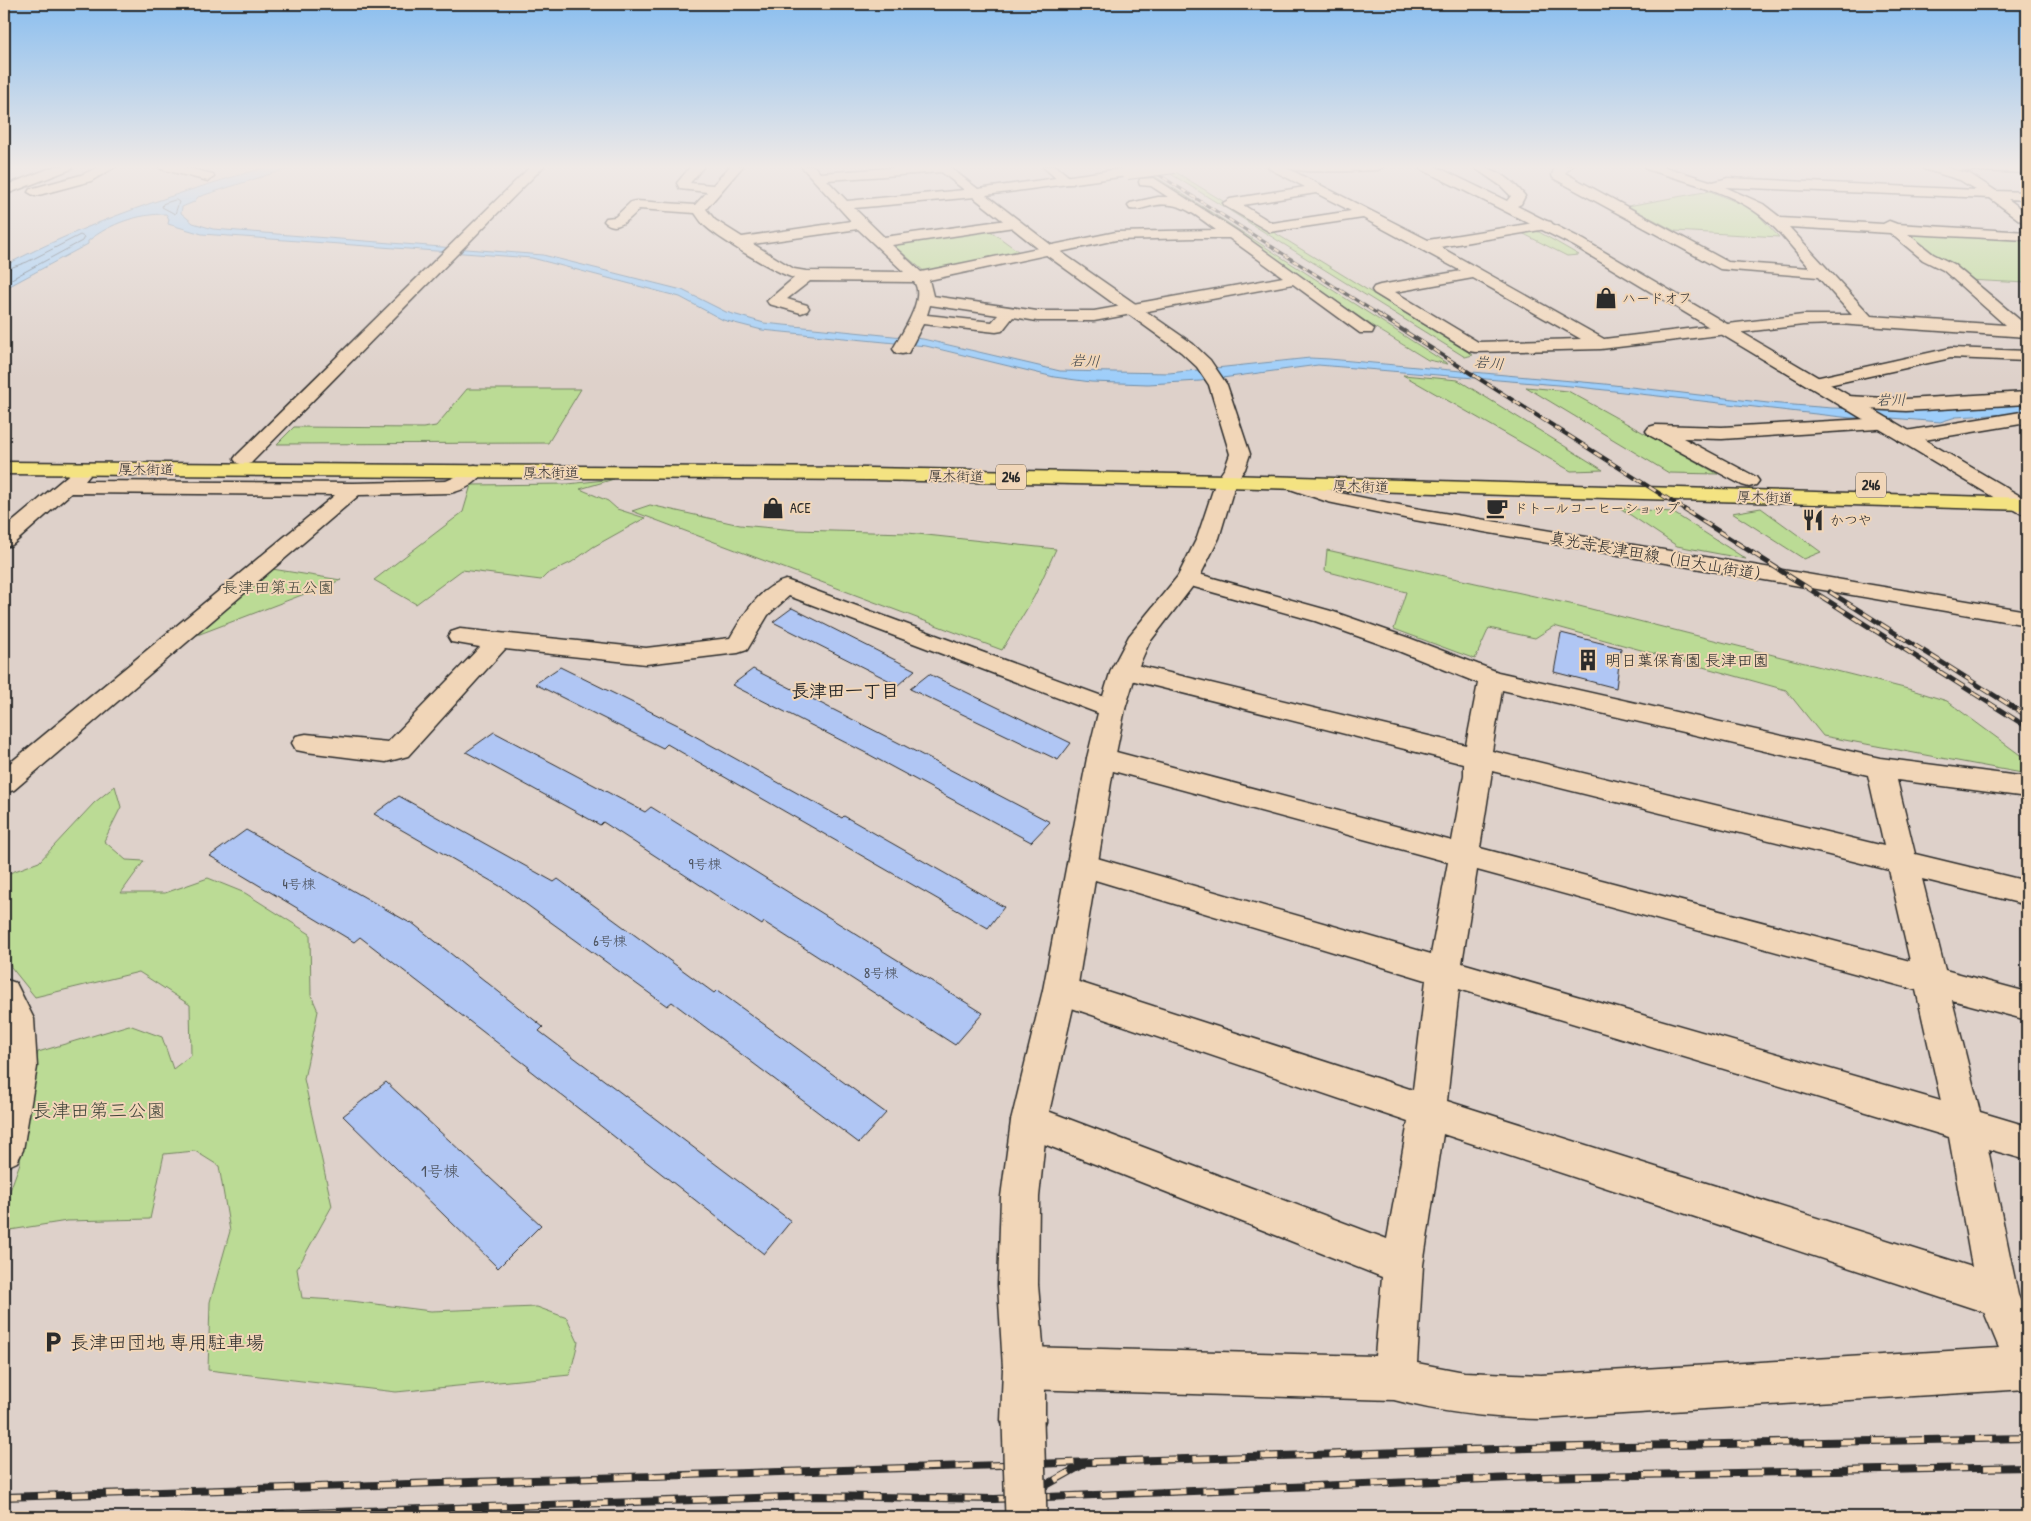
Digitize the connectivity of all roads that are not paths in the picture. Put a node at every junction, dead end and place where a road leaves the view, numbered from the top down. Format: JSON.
{"nodes":[{"id":1,"x":465,"y":237,"type":"edge"},
{"id":2,"x":731,"y":237,"type":"edge"},
{"id":3,"x":773,"y":237,"type":"edge"},
{"id":4,"x":875,"y":237,"type":"edge"},
{"id":5,"x":916,"y":237,"type":"edge"},
{"id":6,"x":1031,"y":237,"type":"edge"},
{"id":7,"x":1112,"y":237,"type":"edge"},
{"id":8,"x":1236,"y":237,"type":"edge"},
{"id":9,"x":1411,"y":237,"type":"edge"},
{"id":10,"x":1474,"y":237,"type":"edge"},
{"id":11,"x":1566,"y":237,"type":"edge"},
{"id":12,"x":1672,"y":237,"type":"edge"},
{"id":13,"x":1790,"y":237,"type":"edge"},
{"id":14,"x":1904,"y":237,"type":"edge"},
{"id":15,"x":739,"y":242,"type":"junction"},
{"id":16,"x":881,"y":242,"type":"junction"},
{"id":17,"x":1426,"y":245,"type":"junction"},
{"id":18,"x":1050,"y":252,"type":"junction"},
{"id":19,"x":1476,"y":273,"type":"junction"},
{"id":20,"x":1821,"y":273,"type":"junction"},
{"id":21,"x":806,"y":276,"type":"junction"},
{"id":22,"x":919,"y":277,"type":"junction"},
{"id":23,"x":1296,"y":279,"type":"junction"},
{"id":24,"x":924,"y":299,"type":"junction"},
{"id":25,"x":800,"y":308,"type":"dead end"},
{"id":26,"x":1135,"y":310,"type":"junction"},
{"id":27,"x":1008,"y":311,"type":"junction"},
{"id":28,"x":1866,"y":321,"type":"junction"},
{"id":29,"x":915,"y":325,"type":"junction"},
{"id":30,"x":1366,"y":329,"type":"dead end"},
{"id":31,"x":1723,"y":329,"type":"junction"},
{"id":32,"x":2025,"y":332,"type":"edge"},
{"id":33,"x":1601,"y":344,"type":"junction"},
{"id":34,"x":902,"y":348,"type":"dead end"},
{"id":35,"x":2027,"y":356,"type":"edge"},
{"id":36,"x":1814,"y":383,"type":"junction"},
{"id":37,"x":2027,"y":398,"type":"edge"},
{"id":38,"x":1848,"y":403,"type":"junction"},
{"id":39,"x":2027,"y":417,"type":"edge"},
{"id":40,"x":1883,"y":423,"type":"junction"},
{"id":41,"x":1906,"y":437,"type":"junction"},
{"id":42,"x":4,"y":457,"type":"edge"},
{"id":43,"x":244,"y":459,"type":"junction"},
{"id":44,"x":4,"y":468,"type":"edge"},
{"id":45,"x":87,"y":469,"type":"junction"},
{"id":46,"x":475,"y":471,"type":"junction"},
{"id":47,"x":1231,"y":475,"type":"junction"},
{"id":48,"x":1749,"y":481,"type":"junction"},
{"id":49,"x":1294,"y":484,"type":"junction"},
{"id":50,"x":67,"y":487,"type":"junction"},
{"id":51,"x":1992,"y":488,"type":"junction"},
{"id":52,"x":354,"y":489,"type":"junction"},
{"id":53,"x":2025,"y":501,"type":"edge"},
{"id":54,"x":4,"y":540,"type":"edge"},
{"id":55,"x":1188,"y":578,"type":"junction"},
{"id":56,"x":2027,"y":618,"type":"edge"},
{"id":57,"x":460,"y":636,"type":"dead end"},
{"id":58,"x":498,"y":642,"type":"junction"},
{"id":59,"x":1124,"y":670,"type":"junction"},
{"id":60,"x":1491,"y":679,"type":"junction"},
{"id":61,"x":1112,"y":709,"type":"junction"},
{"id":62,"x":306,"y":743,"type":"dead end"},
{"id":63,"x":1478,"y":756,"type":"junction"},
{"id":64,"x":1101,"y":758,"type":"junction"},
{"id":65,"x":1880,"y":768,"type":"junction"},
{"id":66,"x":4,"y":783,"type":"edge"},
{"id":67,"x":2027,"y":787,"type":"edge"},
{"id":68,"x":1464,"y":855,"type":"junction"},
{"id":69,"x":1902,"y":863,"type":"junction"},
{"id":70,"x":1083,"y":865,"type":"junction"},
{"id":71,"x":2027,"y":893,"type":"edge"},
{"id":72,"x":1444,"y":971,"type":"junction"},
{"id":73,"x":1930,"y":981,"type":"junction"},
{"id":74,"x":1060,"y":990,"type":"junction"},
{"id":75,"x":4,"y":993,"type":"edge"},
{"id":76,"x":2027,"y":1006,"type":"edge"},
{"id":77,"x":1428,"y":1112,"type":"junction"},
{"id":78,"x":1028,"y":1121,"type":"junction"},
{"id":79,"x":1965,"y":1124,"type":"junction"},
{"id":80,"x":2027,"y":1143,"type":"edge"},
{"id":81,"x":4,"y":1150,"type":"edge"},
{"id":82,"x":1403,"y":1265,"type":"junction"},
{"id":83,"x":1998,"y":1296,"type":"junction"},
{"id":84,"x":2027,"y":1367,"type":"edge"},
{"id":85,"x":1024,"y":1368,"type":"junction"},
{"id":86,"x":1394,"y":1378,"type":"junction"},
{"id":87,"x":1026,"y":1517,"type":"edge"}],
"edges":[{"from":1,"to":43,"type":"street"},
{"from":2,"to":15,"type":"street"},
{"from":3,"to":15,"type":"street"},
{"from":4,"to":16,"type":"street"},
{"from":5,"to":16,"type":"street"},
{"from":6,"to":18,"type":"street"},
{"from":7,"to":18,"type":"street"},
{"from":8,"to":23,"type":"street"},
{"from":9,"to":17,"type":"street"},
{"from":10,"to":17,"type":"street"},
{"from":11,"to":31,"type":"street"},
{"from":12,"to":20,"type":"street"},
{"from":13,"to":20,"type":"street"},
{"from":14,"to":32,"type":"street"},
{"from":15,"to":21,"type":"street"},
{"from":16,"to":22,"type":"street"},
{"from":17,"to":19,"type":"street"},
{"from":18,"to":22,"type":"street"},
{"from":18,"to":26,"type":"street"},
{"from":19,"to":33,"type":"street"},
{"from":19,"to":33,"type":"street"},
{"from":20,"to":28,"type":"street"},
{"from":21,"to":22,"type":"street"},
{"from":21,"to":25,"type":"street"},
{"from":22,"to":24,"type":"street"},
{"from":23,"to":26,"type":"street"},
{"from":23,"to":30,"type":"street"},
{"from":24,"to":27,"type":"street"},
{"from":24,"to":29,"type":"street"},
{"from":26,"to":27,"type":"street"},
{"from":26,"to":47,"type":"street"},
{"from":27,"to":29,"type":"street"},
{"from":28,"to":31,"type":"street"},
{"from":28,"to":32,"type":"street"},
{"from":29,"to":34,"type":"street"},
{"from":31,"to":33,"type":"street"},
{"from":31,"to":36,"type":"street"},
{"from":35,"to":36,"type":"street"},
{"from":36,"to":38,"type":"street"},
{"from":37,"to":38,"type":"street"},
{"from":38,"to":40,"type":"street"},
{"from":39,"to":41,"type":"street"},
{"from":40,"to":41,"type":"street"},
{"from":40,"to":48,"type":"street"},
{"from":41,"to":51,"type":"street"},
{"from":42,"to":43,"type":"highway","name":"厚木街道","number":"246"},
{"from":43,"to":47,"type":"highway","name":"厚木街道","number":"246"},
{"from":44,"to":45,"type":"highway","name":"厚木街道","number":"246"},
{"from":45,"to":46,"type":"highway","name":"厚木街道","number":"246"},
{"from":45,"to":50,"type":"street"},
{"from":46,"to":47,"type":"highway","name":"厚木街道","number":"246"},
{"from":46,"to":52,"type":"street"},
{"from":47,"to":48,"type":"highway","name":"厚木街道","number":"246"},
{"from":47,"to":49,"type":"highway","name":"厚木街道","number":"246"},
{"from":47,"to":55,"type":"street"},
{"from":48,"to":51,"type":"highway","name":"厚木街道","number":"246"},
{"from":49,"to":53,"type":"highway","name":"厚木街道","number":"246"},
{"from":49,"to":56,"type":"street","name":"真光寺長津田線（旧大山街道）"},
{"from":50,"to":52,"type":"street"},
{"from":50,"to":54,"type":"street"},
{"from":51,"to":53,"type":"street"},
{"from":52,"to":66,"type":"street"},
{"from":55,"to":59,"type":"street"},
{"from":55,"to":60,"type":"street"},
{"from":57,"to":58,"type":"street"},
{"from":58,"to":61,"type":"street"},
{"from":58,"to":62,"type":"street"},
{"from":59,"to":61,"type":"street"},
{"from":59,"to":63,"type":"street"},
{"from":60,"to":63,"type":"street"},
{"from":60,"to":65,"type":"street"},
{"from":61,"to":64,"type":"street"},
{"from":63,"to":68,"type":"street"},
{"from":63,"to":69,"type":"street"},
{"from":64,"to":68,"type":"street"},
{"from":64,"to":70,"type":"street"},
{"from":65,"to":67,"type":"street"},
{"from":65,"to":69,"type":"street"},
{"from":68,"to":72,"type":"street"},
{"from":68,"to":73,"type":"street"},
{"from":69,"to":71,"type":"street"},
{"from":69,"to":73,"type":"street"},
{"from":70,"to":72,"type":"street"},
{"from":70,"to":74,"type":"street"},
{"from":72,"to":77,"type":"street"},
{"from":72,"to":79,"type":"street"},
{"from":73,"to":76,"type":"street"},
{"from":73,"to":79,"type":"street"},
{"from":74,"to":77,"type":"street"},
{"from":74,"to":78,"type":"street"},
{"from":75,"to":81,"type":"street"},
{"from":77,"to":82,"type":"street"},
{"from":77,"to":83,"type":"street"},
{"from":78,"to":82,"type":"street"},
{"from":78,"to":85,"type":"street"},
{"from":79,"to":80,"type":"street"},
{"from":79,"to":83,"type":"street"},
{"from":82,"to":86,"type":"street"},
{"from":83,"to":84,"type":"street"},
{"from":84,"to":86,"type":"street"},
{"from":85,"to":86,"type":"street"},
{"from":85,"to":87,"type":"street","bridge":true}]}
